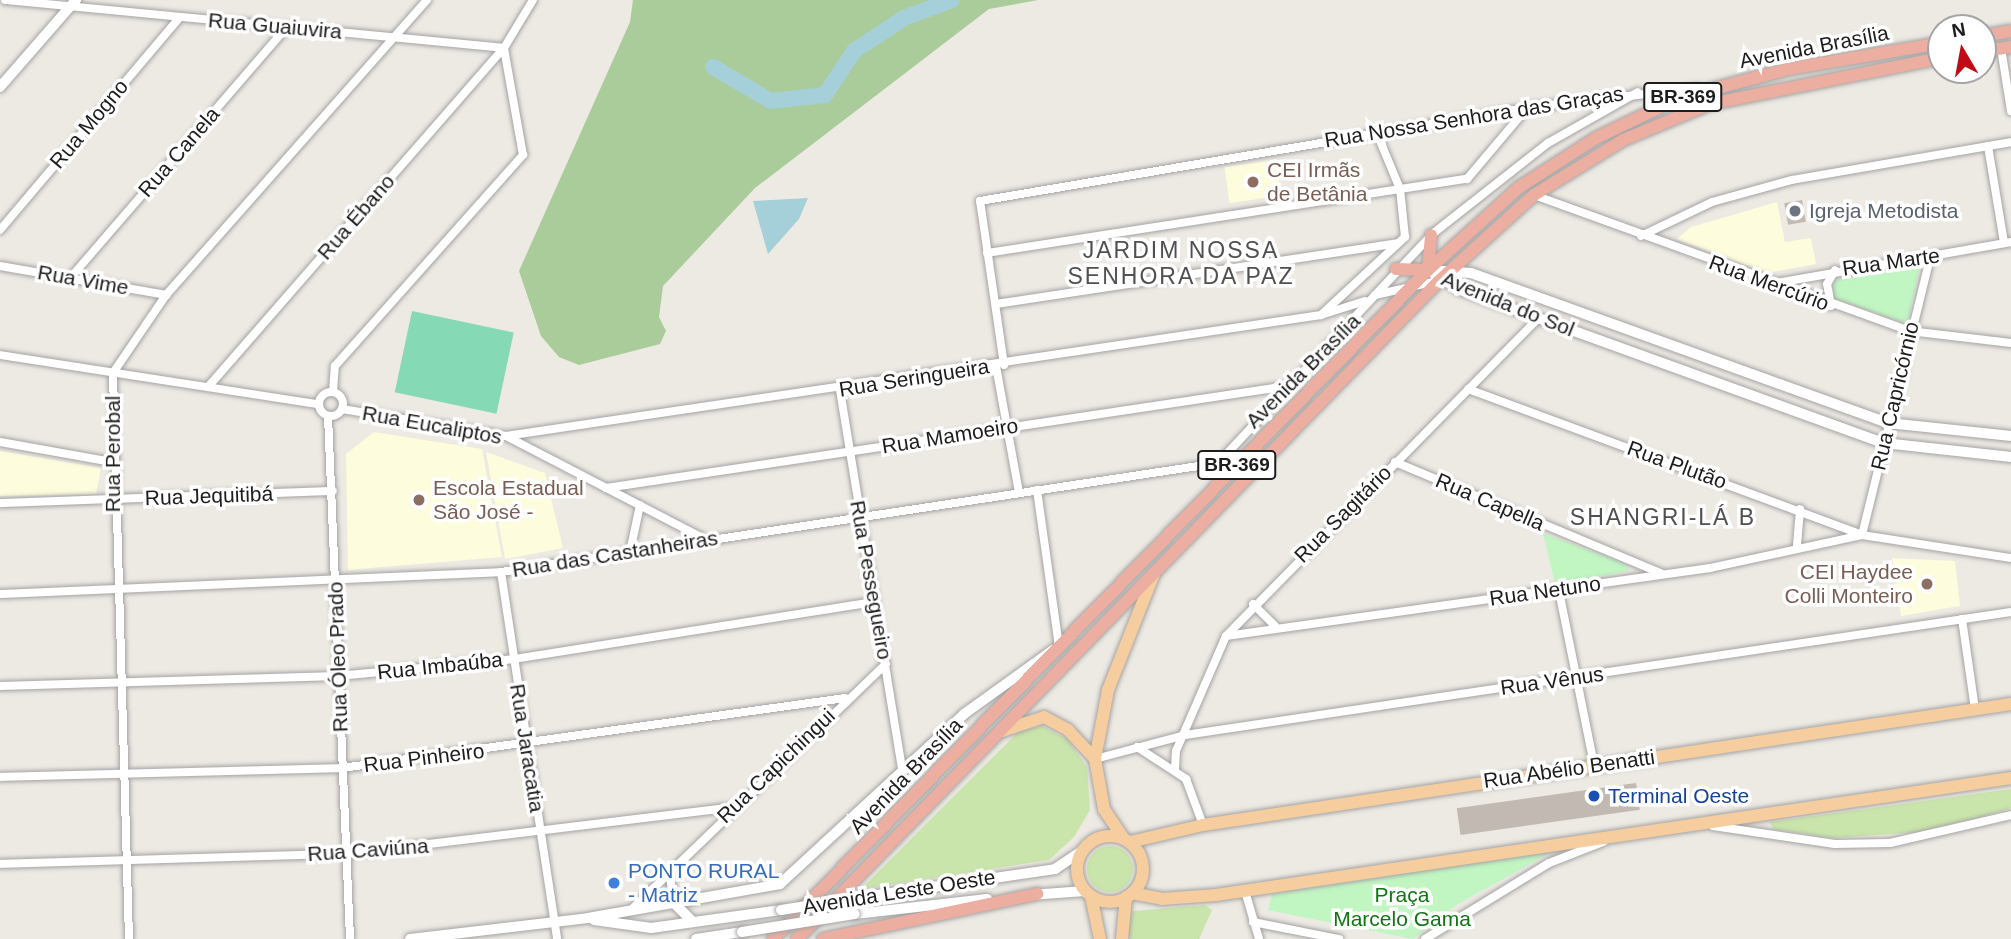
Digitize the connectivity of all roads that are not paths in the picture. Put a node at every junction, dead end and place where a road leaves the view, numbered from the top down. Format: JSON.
{"nodes":[{"id":1,"x":5,"y":0,"type":"edge"},
{"id":2,"x":76,"y":0,"type":"edge"},
{"id":3,"x":427,"y":0,"type":"edge"},
{"id":4,"x":533,"y":0,"type":"edge"},
{"id":5,"x":69,"y":9,"type":"junction"},
{"id":6,"x":179,"y":18,"type":"junction"},
{"id":7,"x":287,"y":27,"type":"junction"},
{"id":8,"x":398,"y":37,"type":"junction"},
{"id":9,"x":1927,"y":46,"type":"edge"},
{"id":10,"x":505,"y":48,"type":"junction"},
{"id":11,"x":2006,"y":48,"type":"edge"},
{"id":12,"x":1927,"y":61,"type":"edge"},
{"id":13,"x":0,"y":87,"type":"edge"},
{"id":14,"x":1712,"y":88,"type":"junction"},
{"id":15,"x":1638,"y":92,"type":"junction"},
{"id":16,"x":1527,"y":107,"type":"junction"},
{"id":17,"x":2011,"y":111,"type":"edge"},
{"id":18,"x":1376,"y":131,"type":"junction"},
{"id":19,"x":2011,"y":142,"type":"edge"},
{"id":20,"x":1988,"y":146,"type":"junction"},
{"id":21,"x":1401,"y":189,"type":"junction"},
{"id":22,"x":1534,"y":195,"type":"junction"},
{"id":23,"x":0,"y":230,"type":"edge"},
{"id":24,"x":1431,"y":234,"type":"junction"},
{"id":25,"x":1641,"y":236,"type":"junction"},
{"id":26,"x":1397,"y":243,"type":"junction"},
{"id":27,"x":2007,"y":243,"type":"edge"},
{"id":28,"x":987,"y":253,"type":"junction"},
{"id":29,"x":1930,"y":258,"type":"junction"},
{"id":30,"x":0,"y":266,"type":"edge"},
{"id":31,"x":1453,"y":268,"type":"junction"},
{"id":32,"x":1396,"y":270,"type":"junction"},
{"id":33,"x":1429,"y":270,"type":"junction"},
{"id":34,"x":1835,"y":270,"type":"junction"},
{"id":35,"x":72,"y":276,"type":"junction"},
{"id":36,"x":1438,"y":281,"type":"junction"},
{"id":37,"x":1415,"y":284,"type":"junction"},
{"id":38,"x":1771,"y":284,"type":"junction"},
{"id":39,"x":166,"y":295,"type":"junction"},
{"id":40,"x":1368,"y":300,"type":"junction"},
{"id":41,"x":996,"y":304,"type":"junction"},
{"id":42,"x":1831,"y":306,"type":"junction"},
{"id":43,"x":1321,"y":315,"type":"junction"},
{"id":44,"x":1592,"y":317,"type":"junction"},
{"id":45,"x":1538,"y":319,"type":"junction"},
{"id":46,"x":1909,"y":331,"type":"junction"},
{"id":47,"x":1584,"y":335,"type":"junction"},
{"id":48,"x":2011,"y":343,"type":"edge"},
{"id":49,"x":0,"y":355,"type":"edge"},
{"id":50,"x":1000,"y":365,"type":"junction"},
{"id":51,"x":113,"y":373,"type":"junction"},
{"id":52,"x":1294,"y":385,"type":"junction"},
{"id":53,"x":208,"y":387,"type":"junction"},
{"id":54,"x":1468,"y":389,"type":"junction"},
{"id":55,"x":840,"y":390,"type":"junction"},
{"id":56,"x":333,"y":392,"type":"junction"},
{"id":57,"x":318,"y":404,"type":"junction"},
{"id":58,"x":342,"y":409,"type":"junction"},
{"id":59,"x":328,"y":416,"type":"junction"},
{"id":60,"x":1888,"y":423,"type":"junction"},
{"id":61,"x":1007,"y":427,"type":"junction"},
{"id":62,"x":506,"y":436,"type":"junction"},
{"id":63,"x":2011,"y":436,"type":"edge"},
{"id":64,"x":0,"y":442,"type":"edge"},
{"id":65,"x":1884,"y":443,"type":"junction"},
{"id":66,"x":850,"y":451,"type":"junction"},
{"id":67,"x":2011,"y":457,"type":"edge"},
{"id":68,"x":1223,"y":460,"type":"joint"},
{"id":69,"x":112,"y":462,"type":"junction"},
{"id":70,"x":1395,"y":462,"type":"junction"},
{"id":71,"x":606,"y":488,"type":"junction"},
{"id":72,"x":1037,"y":490,"type":"junction"},
{"id":73,"x":333,"y":491,"type":"junction"},
{"id":74,"x":1019,"y":492,"type":"junction"},
{"id":75,"x":112,"y":499,"type":"junction"},
{"id":76,"x":0,"y":503,"type":"edge"},
{"id":77,"x":640,"y":505,"type":"junction"},
{"id":78,"x":1800,"y":509,"type":"junction"},
{"id":79,"x":860,"y":517,"type":"junction"},
{"id":80,"x":1862,"y":534,"type":"junction"},
{"id":81,"x":708,"y":540,"type":"junction"},
{"id":82,"x":1797,"y":545,"type":"junction"},
{"id":83,"x":630,"y":552,"type":"junction"},
{"id":84,"x":2011,"y":558,"type":"edge"},
{"id":85,"x":500,"y":572,"type":"junction"},
{"id":86,"x":1662,"y":573,"type":"junction"},
{"id":87,"x":1154,"y":574,"type":"junction"},
{"id":88,"x":335,"y":582,"type":"junction"},
{"id":89,"x":117,"y":590,"type":"junction"},
{"id":90,"x":1559,"y":591,"type":"junction"},
{"id":91,"x":0,"y":594,"type":"edge"},
{"id":92,"x":875,"y":602,"type":"junction"},
{"id":93,"x":1253,"y":604,"type":"junction"},
{"id":94,"x":2011,"y":612,"type":"edge"},
{"id":95,"x":1962,"y":619,"type":"junction"},
{"id":96,"x":1275,"y":626,"type":"junction"},
{"id":97,"x":1226,"y":636,"type":"junction"},
{"id":98,"x":1059,"y":646,"type":"junction"},
{"id":99,"x":514,"y":659,"type":"junction"},
{"id":100,"x":886,"y":664,"type":"junction"},
{"id":101,"x":338,"y":676,"type":"junction"},
{"id":102,"x":1576,"y":677,"type":"junction"},
{"id":103,"x":120,"y":681,"type":"junction"},
{"id":104,"x":0,"y":686,"type":"edge"},
{"id":105,"x":845,"y":698,"type":"junction"},
{"id":106,"x":2011,"y":704,"type":"edge"},
{"id":107,"x":1975,"y":709,"type":"junction"},
{"id":108,"x":1185,"y":735,"type":"junction"},
{"id":109,"x":990,"y":739,"type":"junction"},
{"id":110,"x":527,"y":746,"type":"junction"},
{"id":111,"x":1137,"y":747,"type":"junction"},
{"id":112,"x":1095,"y":759,"type":"junction"},
{"id":113,"x":1594,"y":765,"type":"junction"},
{"id":114,"x":342,"y":768,"type":"junction"},
{"id":115,"x":1175,"y":769,"type":"junction"},
{"id":116,"x":902,"y":770,"type":"junction"},
{"id":117,"x":122,"y":773,"type":"junction"},
{"id":118,"x":0,"y":778,"type":"edge"},
{"id":119,"x":2011,"y":778,"type":"edge"},
{"id":120,"x":733,"y":807,"type":"junction"},
{"id":121,"x":1104,"y":809,"type":"junction"},
{"id":122,"x":2011,"y":815,"type":"edge"},
{"id":123,"x":1696,"y":823,"type":"junction"},
{"id":124,"x":1203,"y":825,"type":"junction"},
{"id":125,"x":1623,"y":834,"type":"junction"},
{"id":126,"x":540,"y":835,"type":"junction"},
{"id":127,"x":1127,"y":840,"type":"junction"},
{"id":128,"x":1085,"y":847,"type":"junction"},
{"id":129,"x":346,"y":854,"type":"junction"},
{"id":130,"x":126,"y":859,"type":"junction"},
{"id":131,"x":0,"y":864,"type":"edge"},
{"id":132,"x":669,"y":871,"type":"junction"},
{"id":133,"x":1245,"y":891,"type":"junction"},
{"id":134,"x":1088,"y":893,"type":"junction"},
{"id":135,"x":1037,"y":894,"type":"junction"},
{"id":136,"x":1129,"y":895,"type":"junction"},
{"id":137,"x":674,"y":902,"type":"junction"},
{"id":138,"x":632,"y":909,"type":"junction"},
{"id":139,"x":588,"y":918,"type":"junction"},
{"id":140,"x":701,"y":921,"type":"junction"},
{"id":141,"x":1254,"y":922,"type":"junction"},
{"id":142,"x":554,"y":923,"type":"junction"},
{"id":143,"x":129,"y":939,"type":"edge"},
{"id":144,"x":350,"y":939,"type":"edge"},
{"id":145,"x":411,"y":939,"type":"edge"},
{"id":146,"x":557,"y":939,"type":"edge"},
{"id":147,"x":696,"y":939,"type":"edge"},
{"id":148,"x":773,"y":939,"type":"edge"},
{"id":149,"x":797,"y":939,"type":"edge"},
{"id":150,"x":823,"y":939,"type":"edge"},
{"id":151,"x":1100,"y":939,"type":"edge"},
{"id":152,"x":1122,"y":939,"type":"edge"},
{"id":153,"x":1259,"y":939,"type":"edge"},
{"id":154,"x":1339,"y":939,"type":"edge"},
{"id":155,"x":1425,"y":939,"type":"edge"}],
"edges":[{"from":1,"to":5,"type":"street","name":"Rua Guaiuvira"},
{"from":2,"to":5,"type":"street"},
{"from":3,"to":8,"type":"street","name":"Rua Perobal"},
{"from":4,"to":10,"type":"street","name":"Rua Ébano"},
{"from":5,"to":6,"type":"street","name":"Rua Guaiuvira"},
{"from":5,"to":13,"type":"street"},
{"from":6,"to":7,"type":"street","name":"Rua Guaiuvira"},
{"from":6,"to":23,"type":"street","name":"Rua Mogno"},
{"from":7,"to":8,"type":"street","name":"Rua Guaiuvira"},
{"from":7,"to":35,"type":"street","name":"Rua Canela"},
{"from":8,"to":10,"type":"street","name":"Rua Guaiuvira"},
{"from":8,"to":39,"type":"street","name":"Rua Perobal"},
{"from":9,"to":14,"type":"highway","name":"Avenida Brasília","number":"BR-369"},
{"from":10,"to":53,"type":"street","name":"Rua Ébano"},
{"from":10,"to":56,"type":"street"},
{"from":11,"to":17,"type":"street"},
{"from":12,"to":22,"type":"highway","name":"Avenida Brasília","number":"BR-369"},
{"from":14,"to":15,"type":"street","name":"Rua Nossa Senhora das Graças"},
{"from":14,"to":33,"type":"highway","name":"Avenida Brasília","number":"BR-369"},
{"from":15,"to":16,"type":"street","name":"Rua Nossa Senhora das Graças"},
{"from":15,"to":24,"type":"street","name":"Avenida Brasília"},
{"from":16,"to":18,"type":"street","name":"Rua Nossa Senhora das Graças"},
{"from":16,"to":21,"type":"street"},
{"from":18,"to":21,"type":"street"},
{"from":18,"to":28,"type":"street","name":"Rua Nossa Senhora das Graças"},
{"from":19,"to":20,"type":"street"},
{"from":20,"to":25,"type":"street"},
{"from":20,"to":27,"type":"street"},
{"from":21,"to":26,"type":"street"},
{"from":21,"to":28,"type":"street"},
{"from":22,"to":25,"type":"street","name":"Rua Mercúrio"},
{"from":22,"to":31,"type":"highway","name":"Avenida Brasília","number":"BR-369"},
{"from":24,"to":32,"type":"street","name":"Avenida Brasília"},
{"from":24,"to":33,"type":"highway"},
{"from":25,"to":38,"type":"street","name":"Rua Mercúrio"},
{"from":26,"to":41,"type":"street"},
{"from":26,"to":43,"type":"street"},
{"from":27,"to":29,"type":"street","name":"Rua Marte"},
{"from":28,"to":41,"type":"street"},
{"from":29,"to":34,"type":"street","name":"Rua Marte"},
{"from":29,"to":46,"type":"street","name":"Rua Capricórnio"},
{"from":30,"to":35,"type":"street","name":"Rua Vime"},
{"from":31,"to":33,"type":"street","name":"Avenida do Sol"},
{"from":31,"to":36,"type":"highway","name":"Avenida Brasília","number":"BR-369"},
{"from":31,"to":44,"type":"street","name":"Avenida do Sol"},
{"from":32,"to":33,"type":"highway"},
{"from":32,"to":40,"type":"street","name":"Avenida Brasília"},
{"from":33,"to":36,"type":"street","name":"Avenida do Sol"},
{"from":33,"to":37,"type":"highway","name":"Avenida Brasília","number":"BR-369"},
{"from":34,"to":38,"type":"street","name":"Rua Marte"},
{"from":34,"to":42,"type":"street"},
{"from":35,"to":39,"type":"street","name":"Rua Vime"},
{"from":36,"to":37,"type":"street","name":"Rua Seringueira"},
{"from":36,"to":45,"type":"street","name":"Avenida do Sol"},
{"from":36,"to":87,"type":"highway","name":"Avenida Brasília","number":"BR-369"},
{"from":37,"to":40,"type":"street","name":"Rua Seringueira"},
{"from":37,"to":98,"type":"highway","name":"Avenida Brasília","number":"BR-369"},
{"from":38,"to":42,"type":"street","name":"Rua Mercúrio"},
{"from":39,"to":51,"type":"street","name":"Rua Perobal"},
{"from":40,"to":43,"type":"street","name":"Rua Seringueira"},
{"from":40,"to":52,"type":"street","name":"Avenida Brasília"},
{"from":41,"to":50,"type":"street"},
{"from":42,"to":46,"type":"street","name":"Rua Mercúrio"},
{"from":43,"to":50,"type":"street","name":"Rua Seringueira"},
{"from":44,"to":47,"type":"street"},
{"from":44,"to":60,"type":"street","name":"Avenida do Sol"},
{"from":45,"to":47,"type":"street","name":"Avenida do Sol"},
{"from":45,"to":54,"type":"street","name":"Rua Sagitário"},
{"from":46,"to":48,"type":"street","name":"Rua Mercúrio"},
{"from":46,"to":60,"type":"street","name":"Rua Capricórnio"},
{"from":47,"to":65,"type":"street","name":"Avenida do Sol"},
{"from":49,"to":51,"type":"street"},
{"from":50,"to":55,"type":"street","name":"Rua Seringueira"},
{"from":50,"to":61,"type":"street"},
{"from":51,"to":53,"type":"street"},
{"from":51,"to":69,"type":"street","name":"Rua Perobal"},
{"from":52,"to":61,"type":"street","name":"Rua Mamoeiro"},
{"from":52,"to":68,"type":"street","name":"Avenida Brasília"},
{"from":53,"to":57,"type":"street"},
{"from":54,"to":70,"type":"street","name":"Rua Sagitário"},
{"from":54,"to":78,"type":"street","name":"Rua Plutão"},
{"from":55,"to":62,"type":"street","name":"Rua Seringueira"},
{"from":55,"to":66,"type":"street","name":"Rua Pessegueiro"},
{"from":56,"to":57,"type":"street"},
{"from":56,"to":58,"type":"street"},
{"from":57,"to":59,"type":"street"},
{"from":58,"to":59,"type":"street"},
{"from":58,"to":62,"type":"street","name":"Rua Eucaliptos"},
{"from":59,"to":73,"type":"street","name":"Rua Óleo Prado"},
{"from":60,"to":63,"type":"street","name":"Avenida do Sol"},
{"from":60,"to":65,"type":"street","name":"Rua Capricórnio"},
{"from":61,"to":66,"type":"street","name":"Rua Mamoeiro"},
{"from":61,"to":74,"type":"street"},
{"from":62,"to":71,"type":"street","name":"Rua Eucaliptos"},
{"from":64,"to":69,"type":"street"},
{"from":65,"to":67,"type":"street","name":"Avenida do Sol"},
{"from":65,"to":80,"type":"street","name":"Rua Capricórnio"},
{"from":66,"to":71,"type":"street","name":"Rua Mamoeiro"},
{"from":66,"to":79,"type":"street","name":"Rua Pessegueiro"},
{"from":68,"to":72,"type":"street","name":"Rua das Castanheiras"},
{"from":69,"to":75,"type":"street","name":"Rua Perobal"},
{"from":70,"to":86,"type":"street","name":"Rua Capella"},
{"from":70,"to":93,"type":"street","name":"Rua Sagitário"},
{"from":71,"to":77,"type":"street","name":"Rua Eucaliptos"},
{"from":72,"to":74,"type":"street","name":"Rua das Castanheiras"},
{"from":72,"to":98,"type":"street"},
{"from":73,"to":75,"type":"street","name":"Rua Jequitibá"},
{"from":73,"to":88,"type":"street","name":"Rua Óleo Prado"},
{"from":74,"to":79,"type":"street","name":"Rua das Castanheiras"},
{"from":75,"to":76,"type":"street","name":"Rua Jequitibá"},
{"from":75,"to":89,"type":"street","name":"Rua Perobal"},
{"from":77,"to":81,"type":"street","name":"Rua Eucaliptos"},
{"from":77,"to":83,"type":"street"},
{"from":78,"to":80,"type":"street","name":"Rua Plutão"},
{"from":78,"to":82,"type":"street"},
{"from":79,"to":81,"type":"street","name":"Rua das Castanheiras"},
{"from":79,"to":92,"type":"street","name":"Rua Pessegueiro"},
{"from":80,"to":82,"type":"street","name":"Rua Netuno"},
{"from":80,"to":84,"type":"street","name":"Rua Plutão"},
{"from":81,"to":83,"type":"street","name":"Rua das Castanheiras"},
{"from":82,"to":86,"type":"street","name":"Rua Netuno"},
{"from":83,"to":85,"type":"street","name":"Rua das Castanheiras"},
{"from":85,"to":88,"type":"street","name":"Rua das Castanheiras"},
{"from":85,"to":99,"type":"street","name":"Rua Jaracatia"},
{"from":86,"to":90,"type":"street","name":"Rua Netuno"},
{"from":87,"to":109,"type":"highway","name":"Avenida Brasília","number":"BR-369"},
{"from":87,"to":112,"type":"main road"},
{"from":88,"to":89,"type":"street","name":"Rua das Castanheiras"},
{"from":88,"to":101,"type":"street","name":"Rua Óleo Prado"},
{"from":89,"to":91,"type":"street","name":"Rua das Castanheiras"},
{"from":89,"to":103,"type":"street","name":"Rua Perobal"},
{"from":90,"to":96,"type":"street","name":"Rua Netuno"},
{"from":90,"to":102,"type":"street"},
{"from":92,"to":99,"type":"street","name":"Rua Imbaúba"},
{"from":92,"to":100,"type":"street","name":"Rua Pessegueiro"},
{"from":93,"to":96,"type":"street"},
{"from":93,"to":97,"type":"street","name":"Rua Sagitário"},
{"from":94,"to":95,"type":"street","name":"Rua Vênus"},
{"from":95,"to":102,"type":"street","name":"Rua Vênus"},
{"from":95,"to":107,"type":"street"},
{"from":96,"to":97,"type":"street","name":"Rua Netuno"},
{"from":97,"to":108,"type":"street","name":"Rua Sagitário"},
{"from":98,"to":116,"type":"street"},
{"from":98,"to":148,"type":"highway","name":"Avenida Brasília","number":"BR-369"},
{"from":99,"to":101,"type":"street","name":"Rua Imbaúba"},
{"from":99,"to":110,"type":"street","name":"Rua Jaracatia"},
{"from":100,"to":105,"type":"street","name":"Rua Capichingui"},
{"from":100,"to":116,"type":"street","name":"Rua Pessegueiro"},
{"from":101,"to":103,"type":"street","name":"Rua Imbaúba"},
{"from":101,"to":114,"type":"street","name":"Rua Óleo Prado"},
{"from":102,"to":108,"type":"street","name":"Rua Vênus"},
{"from":102,"to":113,"type":"street"},
{"from":103,"to":104,"type":"street","name":"Rua Imbaúba"},
{"from":103,"to":117,"type":"street","name":"Rua Perobal"},
{"from":105,"to":110,"type":"street","name":"Rua Pinheiro"},
{"from":105,"to":120,"type":"street","name":"Rua Capichingui"},
{"from":106,"to":107,"type":"main road","name":"Rua Abélio Benatti"},
{"from":107,"to":113,"type":"main road","name":"Rua Abélio Benatti"},
{"from":108,"to":111,"type":"street","name":"Rua Vênus"},
{"from":108,"to":115,"type":"street","name":"Rua Sagitário"},
{"from":109,"to":112,"type":"main road"},
{"from":109,"to":149,"type":"highway","name":"Avenida Brasília","number":"BR-369"},
{"from":110,"to":114,"type":"street","name":"Rua Pinheiro"},
{"from":110,"to":126,"type":"street","name":"Rua Jaracatia"},
{"from":111,"to":112,"type":"street","name":"Rua Vênus"},
{"from":111,"to":115,"type":"street"},
{"from":112,"to":121,"type":"main road"},
{"from":113,"to":124,"type":"main road","name":"Rua Abélio Benatti"},
{"from":114,"to":117,"type":"street","name":"Rua Pinheiro"},
{"from":114,"to":129,"type":"street","name":"Rua Óleo Prado"},
{"from":115,"to":124,"type":"street"},
{"from":116,"to":137,"type":"street"},
{"from":117,"to":118,"type":"street","name":"Rua Pinheiro"},
{"from":117,"to":130,"type":"street","name":"Rua Perobal"},
{"from":119,"to":123,"type":"main road"},
{"from":120,"to":126,"type":"street","name":"Rua Caviúna"},
{"from":120,"to":132,"type":"street","name":"Rua Capichingui"},
{"from":121,"to":127,"type":"main road"},
{"from":121,"to":128,"type":"main road"},
{"from":122,"to":123,"type":"street"},
{"from":123,"to":125,"type":"main road"},
{"from":124,"to":127,"type":"main road","name":"Rua Abélio Benatti"},
{"from":125,"to":133,"type":"main road"},
{"from":125,"to":155,"type":"street"},
{"from":126,"to":129,"type":"street","name":"Rua Caviúna"},
{"from":126,"to":142,"type":"street","name":"Rua Jaracatia"},
{"from":127,"to":128,"type":"main road"},
{"from":127,"to":136,"type":"main road"},
{"from":128,"to":134,"type":"main road"},
{"from":128,"to":140,"type":"street","name":"Avenida Leste Oeste","bridge":true},
{"from":129,"to":130,"type":"street","name":"Rua Caviúna"},
{"from":129,"to":144,"type":"street","name":"Rua Óleo Prado"},
{"from":130,"to":131,"type":"street","name":"Rua Caviúna"},
{"from":130,"to":143,"type":"street","name":"Rua Perobal"},
{"from":132,"to":137,"type":"street"},
{"from":132,"to":138,"type":"street","name":"Rua Capichingui"},
{"from":133,"to":136,"type":"main road"},
{"from":133,"to":141,"type":"street"},
{"from":134,"to":135,"type":"street"},
{"from":134,"to":136,"type":"main road"},
{"from":134,"to":151,"type":"main road"},
{"from":135,"to":147,"type":"street","bridge":true},
{"from":135,"to":150,"type":"highway"},
{"from":136,"to":152,"type":"main road"},
{"from":137,"to":138,"type":"street"},
{"from":137,"to":140,"type":"street"},
{"from":138,"to":139,"type":"street"},
{"from":139,"to":140,"type":"street","name":"Avenida Leste Oeste"},
{"from":139,"to":142,"type":"street"},
{"from":141,"to":153,"type":"street"},
{"from":141,"to":154,"type":"street"},
{"from":142,"to":145,"type":"street"},
{"from":142,"to":146,"type":"street","name":"Rua Jaracatia"}]}
